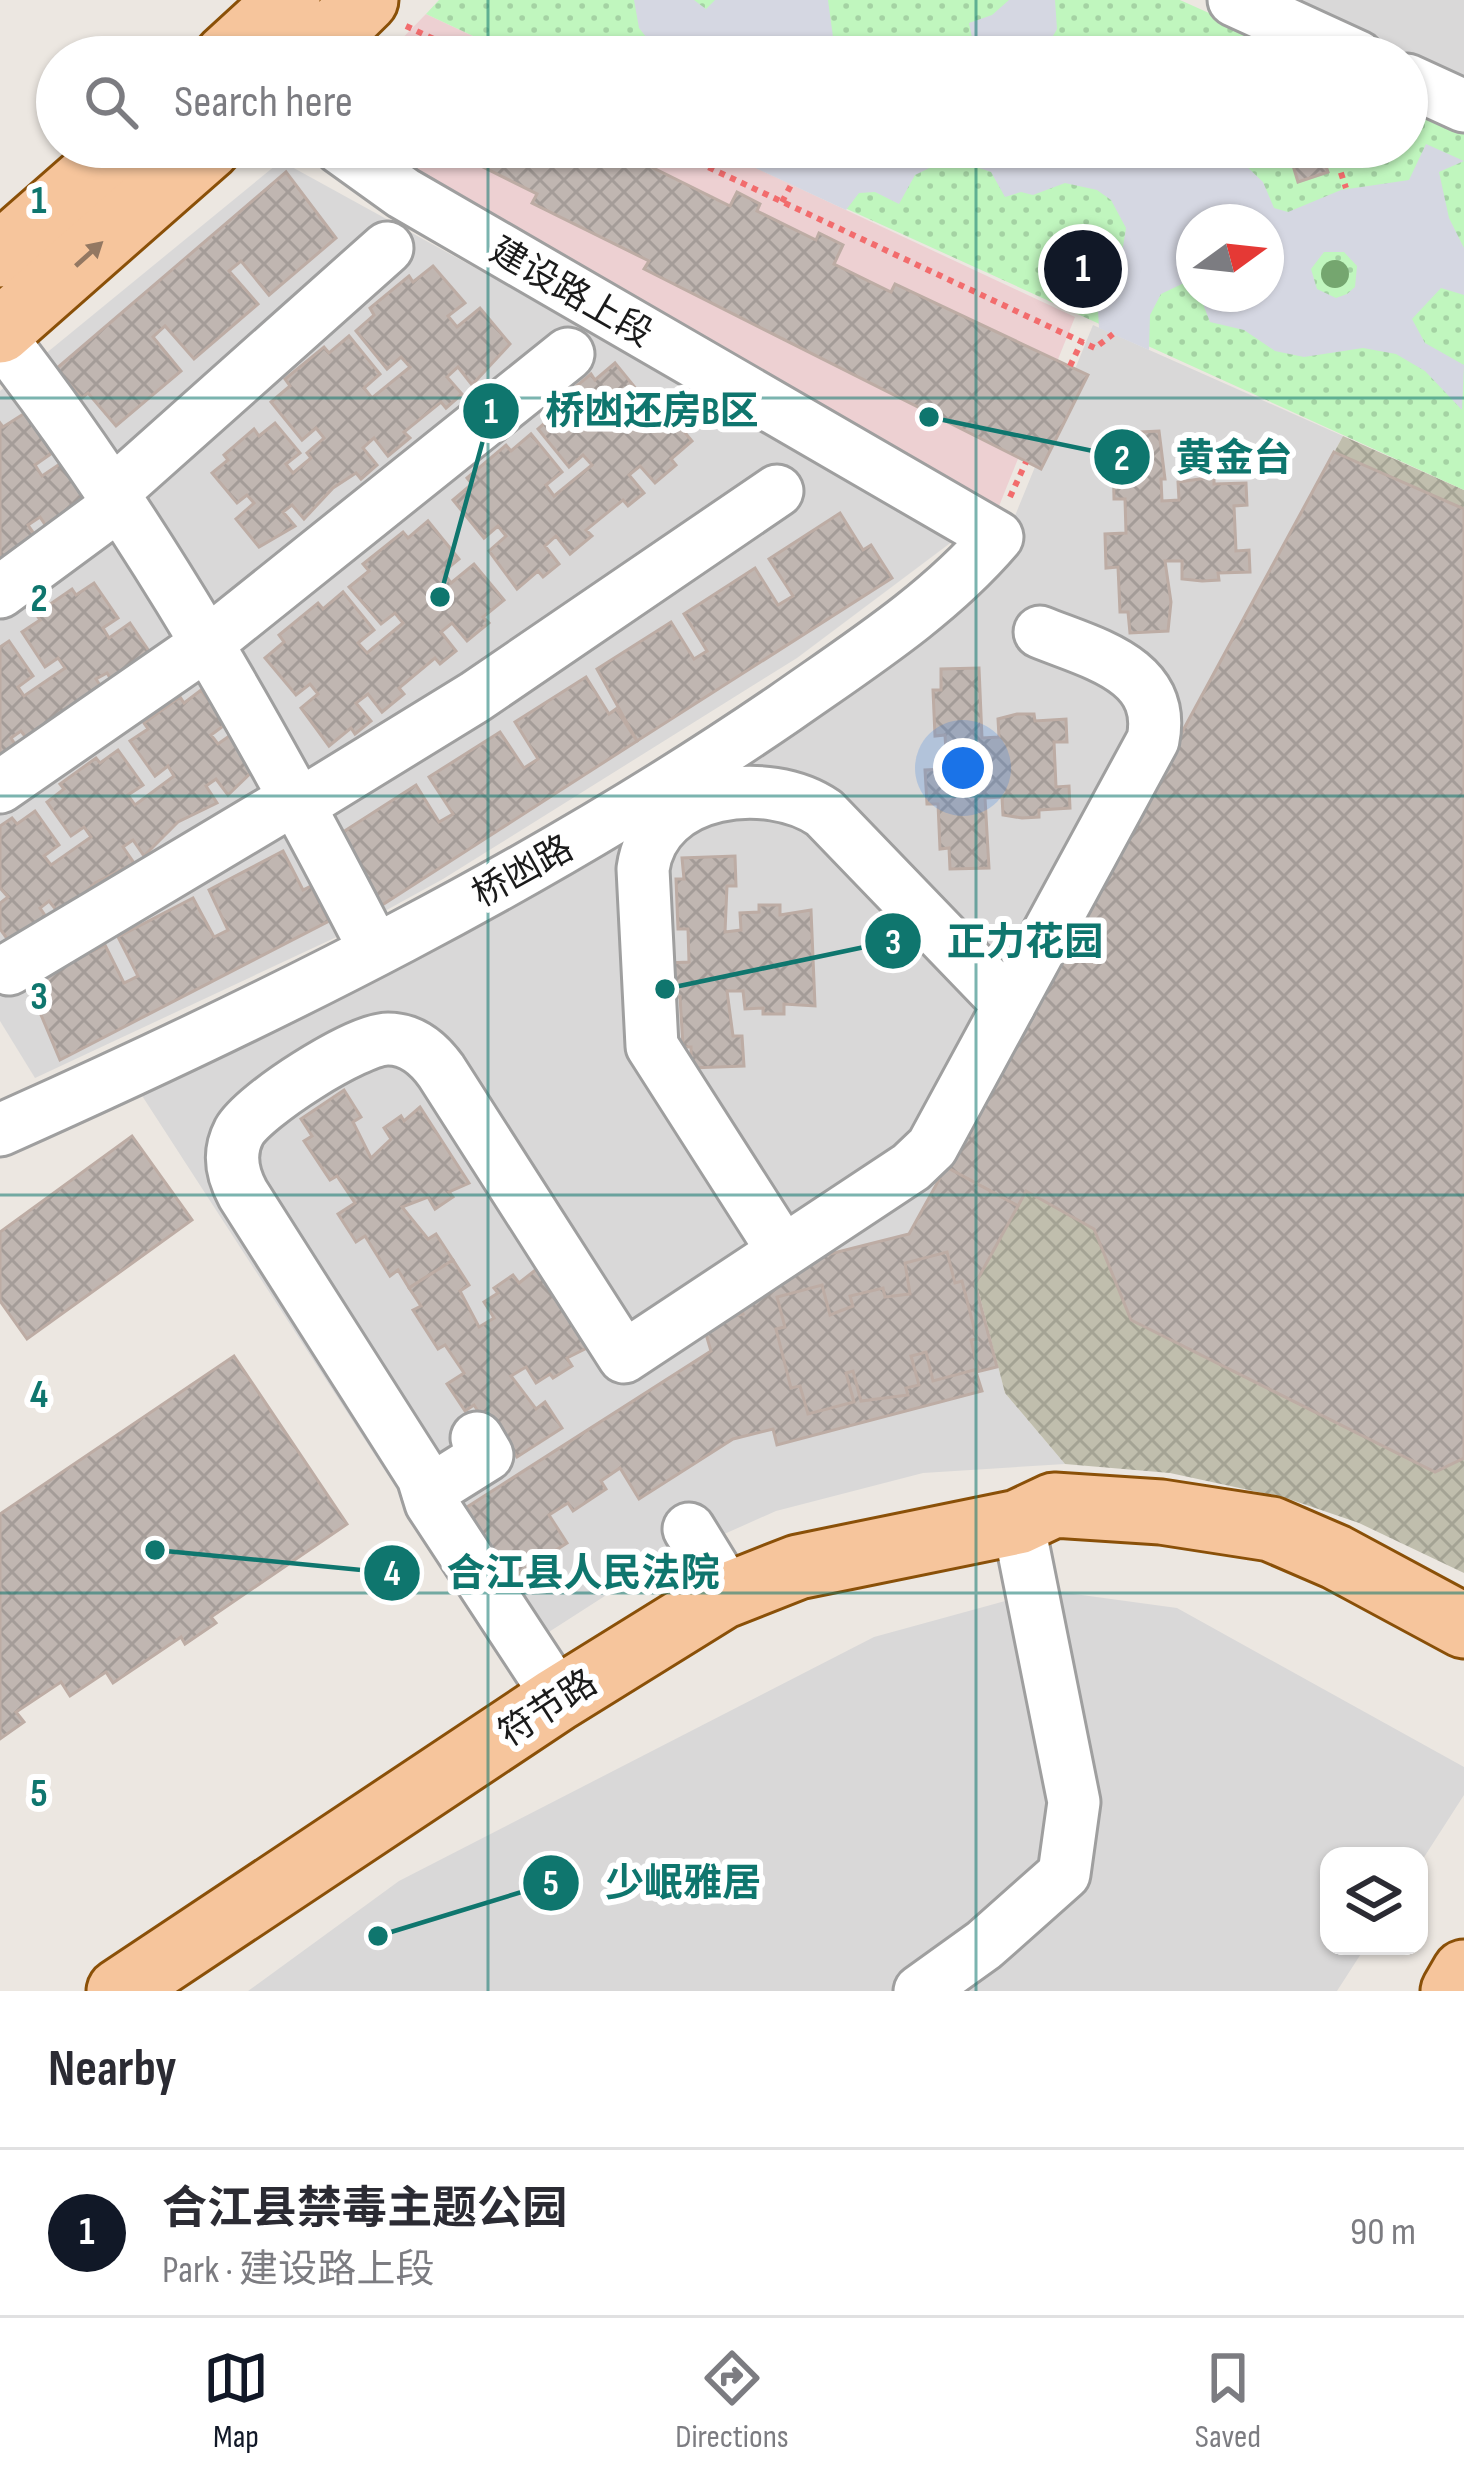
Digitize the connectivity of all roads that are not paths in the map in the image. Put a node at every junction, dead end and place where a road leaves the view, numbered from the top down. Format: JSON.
{"nodes":[{"id":1,"x":1234,"y":0,"type":"edge"},
{"id":2,"x":338,"y":18,"type":"edge"},
{"id":3,"x":286,"y":36,"type":"edge"},
{"id":4,"x":1312,"y":36,"type":"edge"},
{"id":5,"x":1428,"y":90,"type":"edge"},
{"id":6,"x":1464,"y":106,"type":"edge"},
{"id":7,"x":99,"y":168,"type":"edge"},
{"id":8,"x":186,"y":168,"type":"edge"},
{"id":9,"x":368,"y":168,"type":"edge"},
{"id":10,"x":388,"y":248,"type":"dead end"},
{"id":11,"x":0,"y":254,"type":"edge"},
{"id":12,"x":0,"y":334,"type":"edge"},
{"id":13,"x":568,"y":354,"type":"dead end"},
{"id":14,"x":777,"y":491,"type":"dead end"},
{"id":15,"x":115,"y":500,"type":"junction"},
{"id":16,"x":998,"y":537,"type":"joint"},
{"id":17,"x":0,"y":592,"type":"edge"},
{"id":18,"x":1040,"y":632,"type":"dead end"},
{"id":19,"x":205,"y":645,"type":"junction"},
{"id":20,"x":0,"y":787,"type":"edge"},
{"id":21,"x":299,"y":801,"type":"junction"},
{"id":22,"x":375,"y":950,"type":"junction"},
{"id":23,"x":9,"y":969,"type":"dead end"},
{"id":24,"x":999,"y":973,"type":"junction"},
{"id":25,"x":0,"y":1130,"type":"edge"},
{"id":26,"x":783,"y":1252,"type":"junction"},
{"id":27,"x":477,"y":1438,"type":"dead end"},
{"id":28,"x":428,"y":1492,"type":"junction"},
{"id":29,"x":1018,"y":1522,"type":"junction"},
{"id":30,"x":688,"y":1529,"type":"dead end"},
{"id":31,"x":730,"y":1594,"type":"junction"},
{"id":32,"x":1464,"y":1626,"type":"edge"},
{"id":33,"x":1464,"y":1670,"type":"edge"},
{"id":34,"x":560,"y":1698,"type":"junction"},
{"id":35,"x":1464,"y":1972,"type":"edge"},
{"id":36,"x":118,"y":1991,"type":"edge"},
{"id":37,"x":920,"y":1991,"type":"edge"},
{"id":38,"x":1453,"y":1991,"type":"edge"}],
"edges":[{"from":1,"to":4,"type":"street"},
{"from":2,"to":3,"type":"main road"},
{"from":5,"to":6,"type":"street"},
{"from":7,"to":11,"type":"main road"},
{"from":12,"to":8,"type":"main road","one_way":true},
{"from":9,"to":16,"type":"street","name":"建设路上段"},
{"from":10,"to":15,"type":"street"},
{"from":12,"to":15,"type":"street"},
{"from":13,"to":19,"type":"street"},
{"from":14,"to":21,"type":"street"},
{"from":15,"to":17,"type":"street"},
{"from":15,"to":19,"type":"street"},
{"from":16,"to":22,"type":"street","name":"桥凼路"},
{"from":18,"to":24,"type":"street"},
{"from":19,"to":20,"type":"street"},
{"from":19,"to":21,"type":"street"},
{"from":21,"to":22,"type":"street"},
{"from":21,"to":23,"type":"street"},
{"from":22,"to":25,"type":"street","name":"桥凼路"},
{"from":24,"to":26,"type":"street"},
{"from":24,"to":26,"type":"street"},
{"from":26,"to":28,"type":"street"},
{"from":27,"to":28,"type":"street"},
{"from":28,"to":34,"type":"street"},
{"from":29,"to":31,"type":"main road","name":"符节路"},
{"from":29,"to":32,"type":"main road","name":"符节路"},
{"from":29,"to":33,"type":"main road"},
{"from":29,"to":37,"type":"street"},
{"from":30,"to":31,"type":"street"},
{"from":31,"to":34,"type":"main road","name":"符节路"},
{"from":34,"to":36,"type":"main road","name":"符节路"},
{"from":35,"to":38,"type":"main road"}]}
